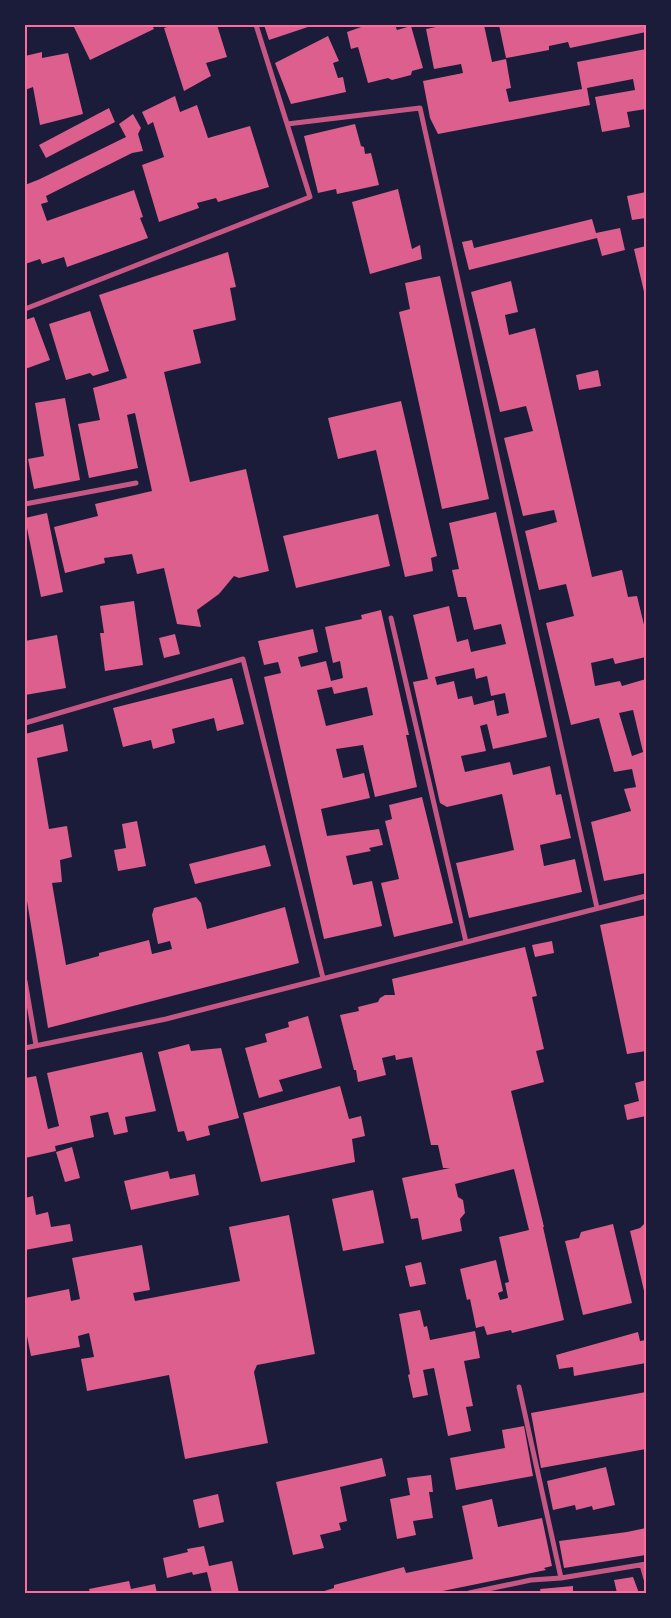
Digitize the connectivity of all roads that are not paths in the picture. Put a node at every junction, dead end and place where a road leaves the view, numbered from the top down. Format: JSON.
{"nodes":[{"id":1,"x":256,"y":25,"type":"edge"},
{"id":2,"x":287,"y":124,"type":"junction"},
{"id":3,"x":25,"y":309,"type":"edge"},
{"id":4,"x":136,"y":483,"type":"dead end"},
{"id":5,"x":25,"y":504,"type":"edge"},
{"id":6,"x":391,"y":618,"type":"dead end"},
{"id":7,"x":25,"y":723,"type":"edge"},
{"id":8,"x":646,"y":896,"type":"edge"},
{"id":9,"x":597,"y":908,"type":"junction"},
{"id":10,"x":466,"y":942,"type":"junction"},
{"id":11,"x":323,"y":978,"type":"junction"},
{"id":12,"x":25,"y":981,"type":"edge"},
{"id":13,"x":36,"y":1045,"type":"junction"},
{"id":14,"x":25,"y":1048,"type":"edge"},
{"id":15,"x":518,"y":1387,"type":"dead end"},
{"id":16,"x":644,"y":1565,"type":"edge"},
{"id":17,"x":561,"y":1578,"type":"junction"},
{"id":18,"x":646,"y":1579,"type":"edge"},
{"id":19,"x":469,"y":1593,"type":"edge"}],
"edges":[{"from":1,"to":2,"type":"street"},
{"from":2,"to":3,"type":"street"},
{"from":2,"to":9,"type":"street"},
{"from":4,"to":5,"type":"street"},
{"from":6,"to":10,"type":"street"},
{"from":7,"to":11,"type":"street"},
{"from":8,"to":9,"type":"street"},
{"from":9,"to":10,"type":"street"},
{"from":10,"to":11,"type":"street"},
{"from":11,"to":13,"type":"street"},
{"from":12,"to":13,"type":"street"},
{"from":13,"to":14,"type":"street"},
{"from":15,"to":17,"type":"street"},
{"from":16,"to":17,"type":"street"},
{"from":16,"to":18,"type":"street"},
{"from":17,"to":19,"type":"street"}]}
